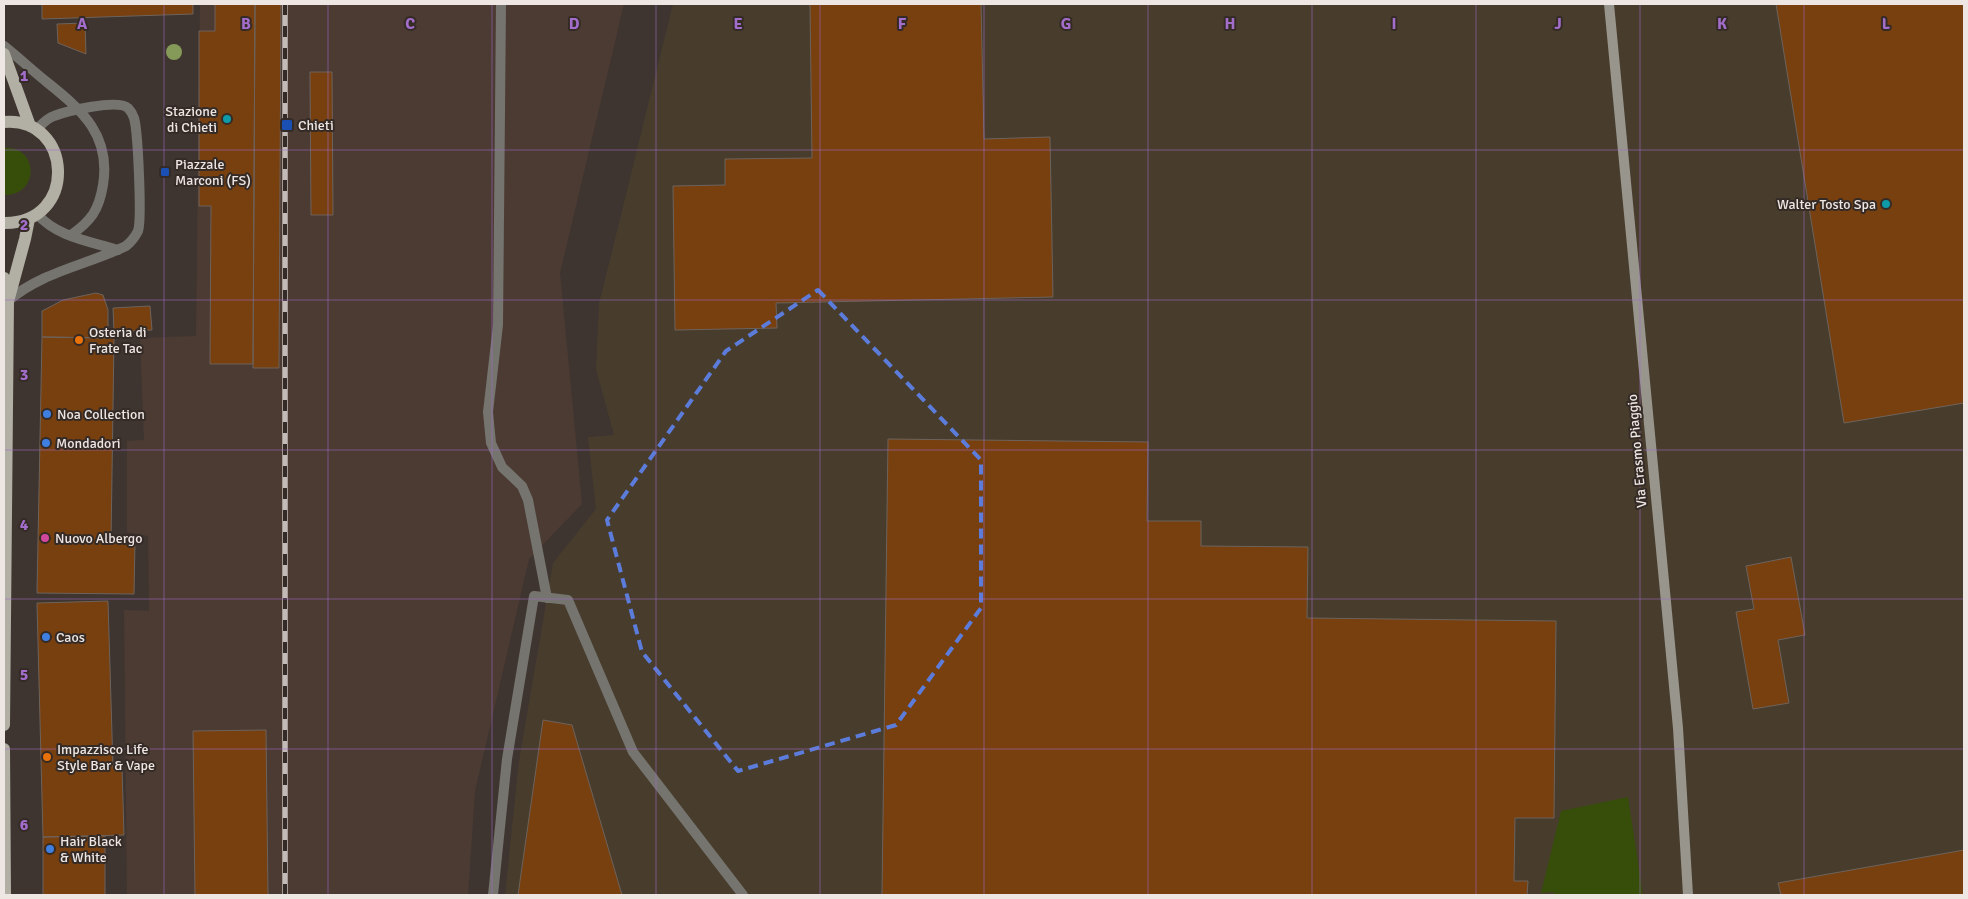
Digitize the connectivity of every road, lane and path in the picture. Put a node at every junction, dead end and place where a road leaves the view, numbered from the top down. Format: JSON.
{"nodes":[{"id":1,"x":501,"y":4,"type":"edge"},
{"id":2,"x":1609,"y":4,"type":"edge"},
{"id":3,"x":4,"y":46,"type":"edge"},
{"id":4,"x":4,"y":54,"type":"edge"},
{"id":5,"x":80,"y":109,"type":"junction"},
{"id":6,"x":4,"y":122,"type":"edge"},
{"id":7,"x":33,"y":128,"type":"junction"},
{"id":8,"x":33,"y":216,"type":"junction"},
{"id":9,"x":4,"y":223,"type":"edge"},
{"id":10,"x":71,"y":235,"type":"junction"},
{"id":11,"x":118,"y":250,"type":"junction"},
{"id":12,"x":4,"y":278,"type":"edge"},
{"id":13,"x":8,"y":300,"type":"junction"},
{"id":14,"x":547,"y":598,"type":"junction"},
{"id":15,"x":4,"y":725,"type":"edge"},
{"id":16,"x":4,"y":749,"type":"edge"},
{"id":17,"x":5,"y":895,"type":"edge"},
{"id":18,"x":493,"y":895,"type":"edge"},
{"id":19,"x":743,"y":895,"type":"edge"},
{"id":20,"x":1688,"y":895,"type":"edge"}],
"edges":[{"from":1,"to":14,"type":"lane"},
{"from":2,"to":20,"type":"street","name":"Via Erasmo Piaggio"},
{"from":3,"to":5,"type":"lane"},
{"from":4,"to":7,"type":"main road"},
{"from":5,"to":7,"type":"lane"},
{"from":5,"to":10,"type":"lane"},
{"from":5,"to":11,"type":"lane"},
{"from":6,"to":7,"type":"main road"},
{"from":7,"to":8,"type":"main road"},
{"from":8,"to":9,"type":"main road"},
{"from":8,"to":10,"type":"lane"},
{"from":8,"to":13,"type":"main road"},
{"from":10,"to":11,"type":"lane"},
{"from":11,"to":13,"type":"lane"},
{"from":12,"to":13,"type":"main road"},
{"from":13,"to":15,"type":"main road"},
{"from":14,"to":18,"type":"lane"},
{"from":14,"to":19,"type":"lane"},
{"from":16,"to":17,"type":"main road"}]}
